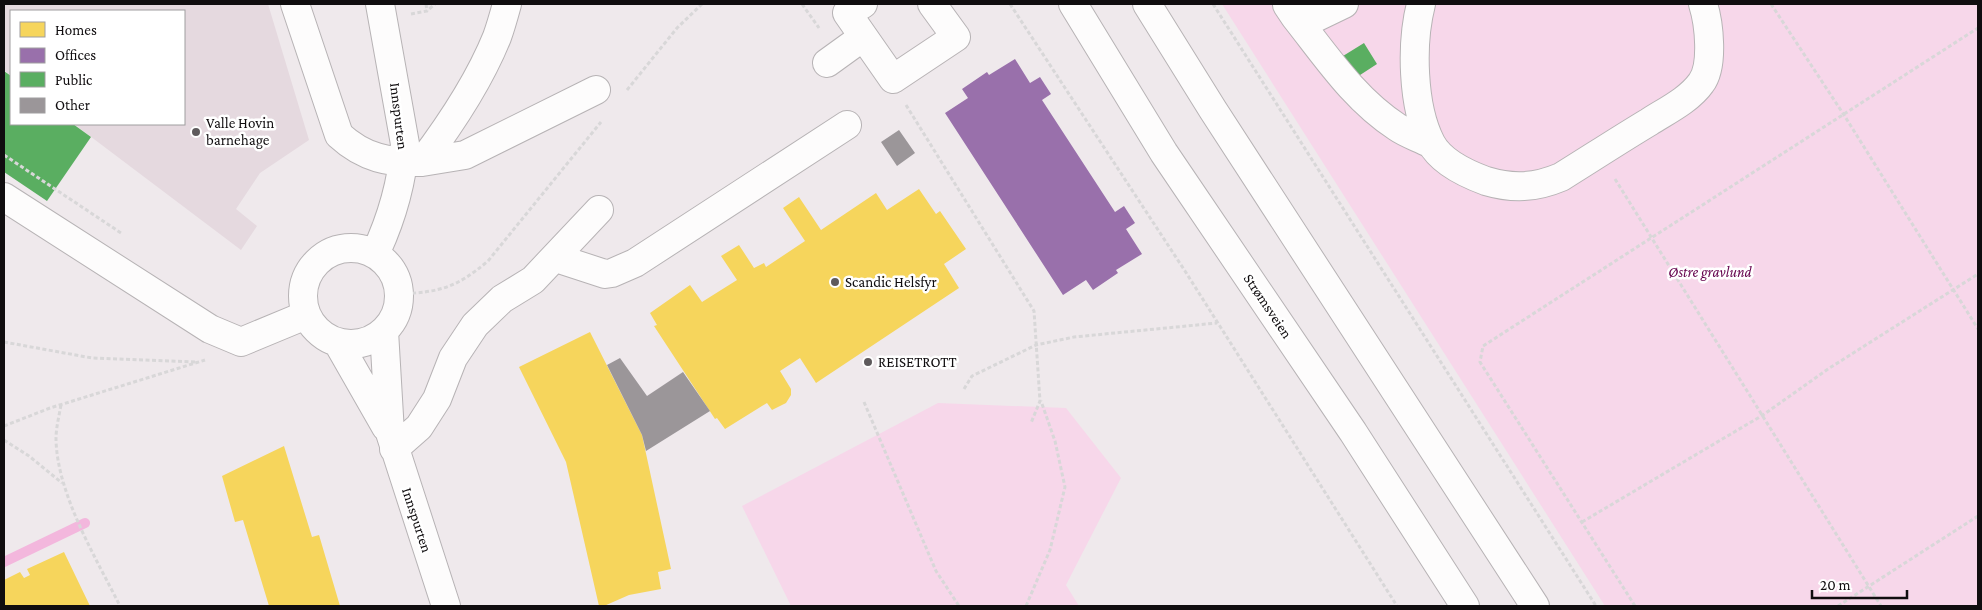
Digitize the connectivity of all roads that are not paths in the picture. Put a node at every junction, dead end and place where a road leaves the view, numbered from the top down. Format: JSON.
{"nodes":[{"id":1,"x":295,"y":4,"type":"edge"},
{"id":2,"x":380,"y":4,"type":"edge"},
{"id":3,"x":507,"y":4,"type":"edge"},
{"id":4,"x":863,"y":4,"type":"edge"},
{"id":5,"x":932,"y":4,"type":"edge"},
{"id":6,"x":1073,"y":4,"type":"edge"},
{"id":7,"x":1146,"y":4,"type":"edge"},
{"id":8,"x":1344,"y":4,"type":"edge"},
{"id":9,"x":1421,"y":4,"type":"edge"},
{"id":10,"x":1703,"y":4,"type":"edge"},
{"id":11,"x":1290,"y":10,"type":"edge"},
{"id":12,"x":863,"y":37,"type":"junction"},
{"id":13,"x":827,"y":63,"type":"dead end"},
{"id":14,"x":596,"y":90,"type":"dead end"},
{"id":15,"x":847,"y":125,"type":"dead end"},
{"id":16,"x":1431,"y":144,"type":"junction"},
{"id":17,"x":413,"y":162,"type":"junction"},
{"id":18,"x":4,"y":197,"type":"edge"},
{"id":19,"x":599,"y":210,"type":"dead end"},
{"id":20,"x":375,"y":254,"type":"junction"},
{"id":21,"x":556,"y":258,"type":"junction"},
{"id":22,"x":306,"y":315,"type":"junction"},
{"id":23,"x":384,"y":331,"type":"junction"},
{"id":24,"x":338,"y":342,"type":"junction"},
{"id":25,"x":392,"y":441,"type":"junction"},
{"id":26,"x":446,"y":606,"type":"edge"},
{"id":27,"x":1466,"y":606,"type":"edge"},
{"id":28,"x":1535,"y":606,"type":"edge"}],
"edges":[{"from":1,"to":17,"type":"main road"},
{"from":2,"to":17,"type":"main road","name":"Innspurten"},
{"from":3,"to":17,"type":"main road"},
{"from":4,"to":12,"type":"main road"},
{"from":5,"to":12,"type":"main road"},
{"from":6,"to":27,"type":"main road","name":"Strømsveien"},
{"from":7,"to":28,"type":"main road"},
{"from":8,"to":11,"type":"main road"},
{"from":9,"to":16,"type":"main road"},
{"from":10,"to":16,"type":"main road"},
{"from":11,"to":16,"type":"main road"},
{"from":12,"to":13,"type":"main road"},
{"from":14,"to":17,"type":"main road"},
{"from":15,"to":21,"type":"main road"},
{"from":17,"to":20,"type":"main road","name":"Innspurten"},
{"from":18,"to":22,"type":"main road"},
{"from":19,"to":21,"type":"main road"},
{"from":20,"to":22,"type":"main road"},
{"from":20,"to":23,"type":"main road"},
{"from":21,"to":25,"type":"main road"},
{"from":22,"to":24,"type":"main road","name":"Innspurten"},
{"from":23,"to":24,"type":"main road"},
{"from":23,"to":25,"type":"main road","name":"Innspurten"},
{"from":24,"to":25,"type":"main road","name":"Innspurten"},
{"from":25,"to":26,"type":"main road","name":"Innspurten"}]}
